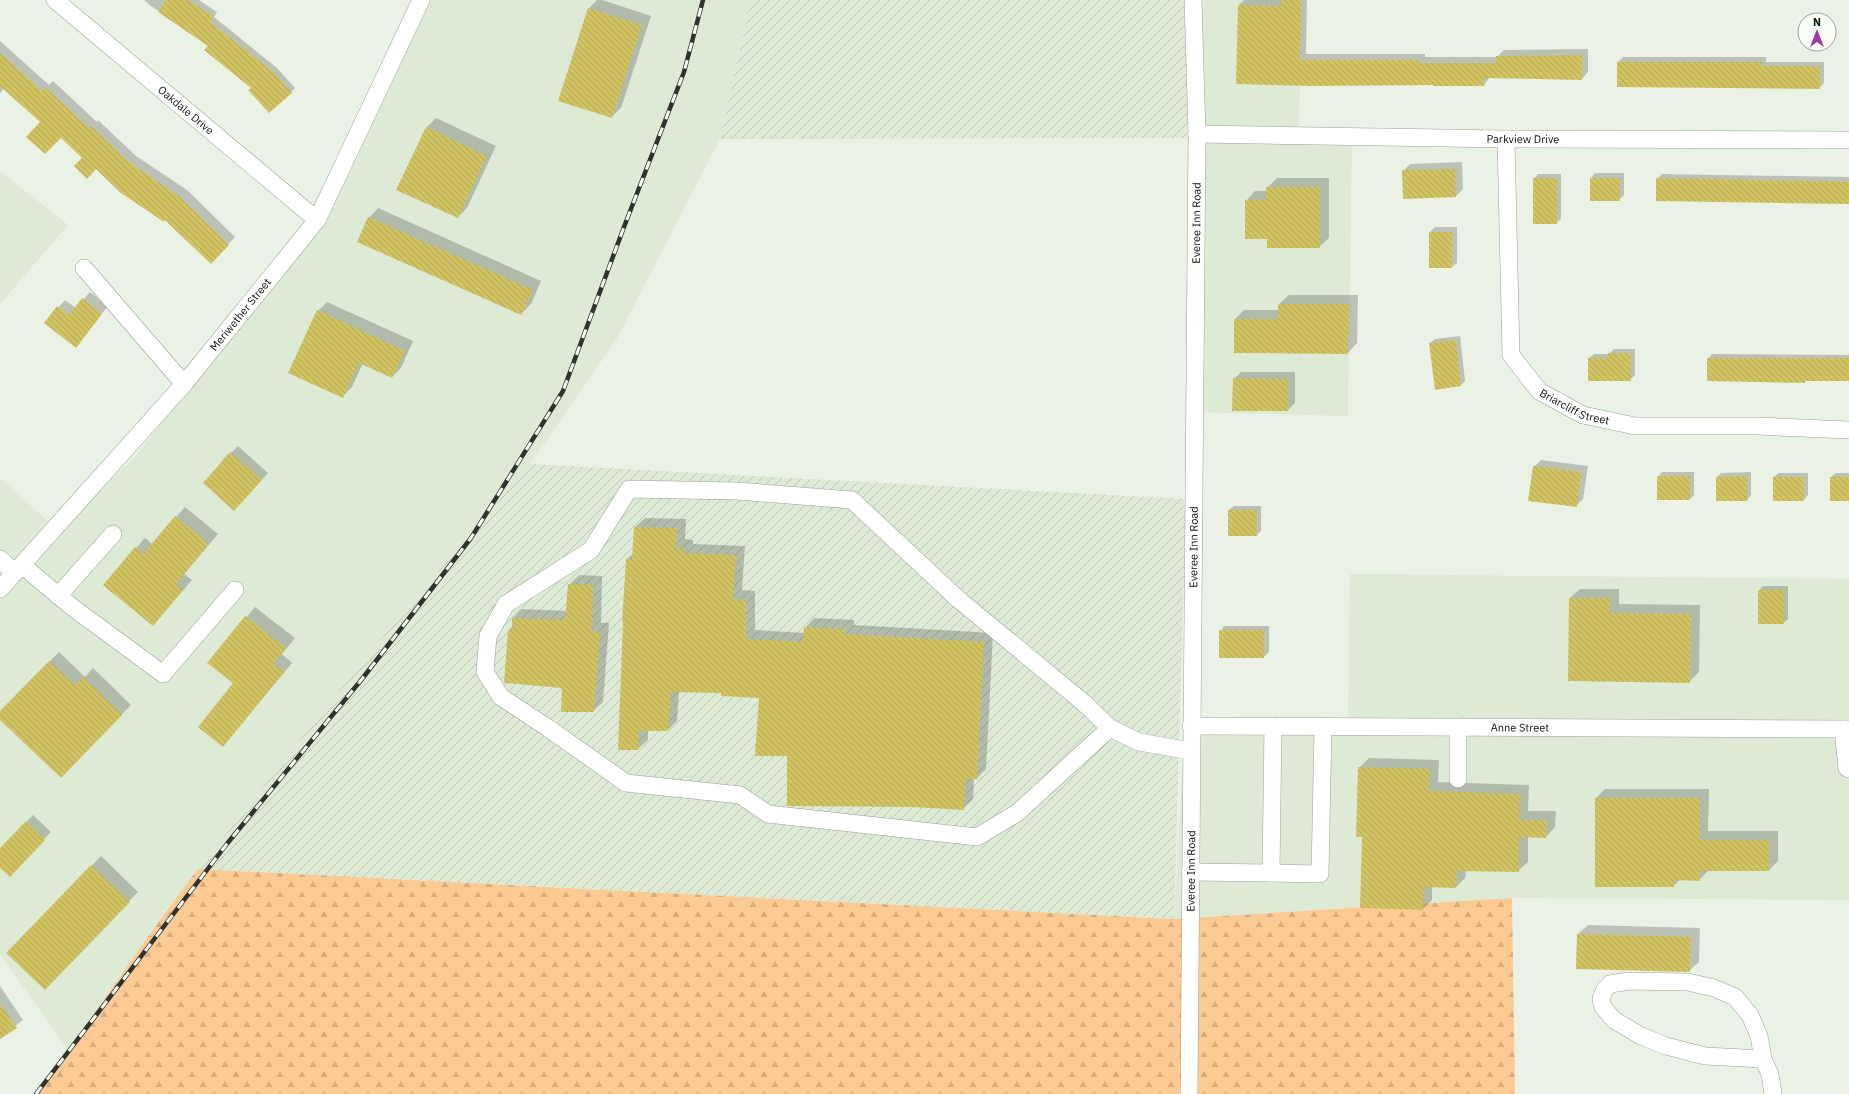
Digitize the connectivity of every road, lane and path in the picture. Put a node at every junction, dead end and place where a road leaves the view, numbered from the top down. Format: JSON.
{"nodes":[{"id":1,"x":55,"y":0,"type":"edge"},
{"id":2,"x":421,"y":0,"type":"edge"},
{"id":3,"x":1194,"y":0,"type":"edge"},
{"id":4,"x":1197,"y":134,"type":"junction"},
{"id":5,"x":1506,"y":139,"type":"junction"},
{"id":6,"x":1849,"y":140,"type":"edge"},
{"id":7,"x":317,"y":220,"type":"junction"},
{"id":8,"x":84,"y":268,"type":"dead end"},
{"id":9,"x":184,"y":384,"type":"junction"},
{"id":10,"x":1849,"y":430,"type":"edge"},
{"id":11,"x":113,"y":534,"type":"dead end"},
{"id":12,"x":0,"y":558,"type":"edge"},
{"id":13,"x":18,"y":569,"type":"junction"},
{"id":14,"x":0,"y":589,"type":"edge"},
{"id":15,"x":235,"y":590,"type":"dead end"},
{"id":16,"x":58,"y":596,"type":"junction"},
{"id":17,"x":1191,"y":726,"type":"junction"},
{"id":18,"x":1273,"y":726,"type":"junction"},
{"id":19,"x":1323,"y":727,"type":"junction"},
{"id":20,"x":1458,"y":727,"type":"junction"},
{"id":21,"x":1110,"y":728,"type":"junction"},
{"id":22,"x":1846,"y":729,"type":"edge"},
{"id":23,"x":1191,"y":751,"type":"junction"},
{"id":24,"x":1849,"y":769,"type":"edge"},
{"id":25,"x":1458,"y":779,"type":"dead end"},
{"id":26,"x":1190,"y":872,"type":"junction"},
{"id":27,"x":1271,"y":873,"type":"junction"},
{"id":28,"x":1763,"y":1059,"type":"junction"},
{"id":29,"x":1189,"y":1094,"type":"edge"},
{"id":30,"x":1773,"y":1094,"type":"edge"}],
"edges":[{"from":1,"to":7,"type":"street","name":"Oakdale Drive"},
{"from":2,"to":7,"type":"street","name":"Meriwether Street"},
{"from":3,"to":4,"type":"street","name":"Everee Inn Road"},
{"from":4,"to":5,"type":"street","name":"Parkview Drive"},
{"from":4,"to":17,"type":"street","name":"Everee Inn Road"},
{"from":5,"to":6,"type":"street","name":"Parkview Drive"},
{"from":5,"to":10,"type":"street","name":"Briarcliff Street"},
{"from":7,"to":9,"type":"street","name":"Meriwether Street"},
{"from":8,"to":9,"type":"street"},
{"from":9,"to":13,"type":"street","name":"Meriwether Street"},
{"from":11,"to":16,"type":"street"},
{"from":12,"to":13,"type":"street"},
{"from":13,"to":14,"type":"street","name":"Meriwether Street"},
{"from":13,"to":16,"type":"street"},
{"from":15,"to":16,"type":"street"},
{"from":17,"to":18,"type":"street","name":"Anne Street"},
{"from":17,"to":23,"type":"street","name":"Everee Inn Road"},
{"from":18,"to":19,"type":"street","name":"Anne Street"},
{"from":18,"to":27,"type":"street"},
{"from":19,"to":20,"type":"street","name":"Anne Street"},
{"from":19,"to":27,"type":"street"},
{"from":20,"to":22,"type":"street","name":"Anne Street"},
{"from":20,"to":25,"type":"street"},
{"from":21,"to":21,"type":"street"},
{"from":21,"to":23,"type":"street"},
{"from":22,"to":24,"type":"street"},
{"from":23,"to":26,"type":"street","name":"Everee Inn Road"},
{"from":26,"to":27,"type":"street"},
{"from":26,"to":29,"type":"street","name":"Everee Inn Road"},
{"from":28,"to":28,"type":"street"},
{"from":28,"to":30,"type":"street"}]}
